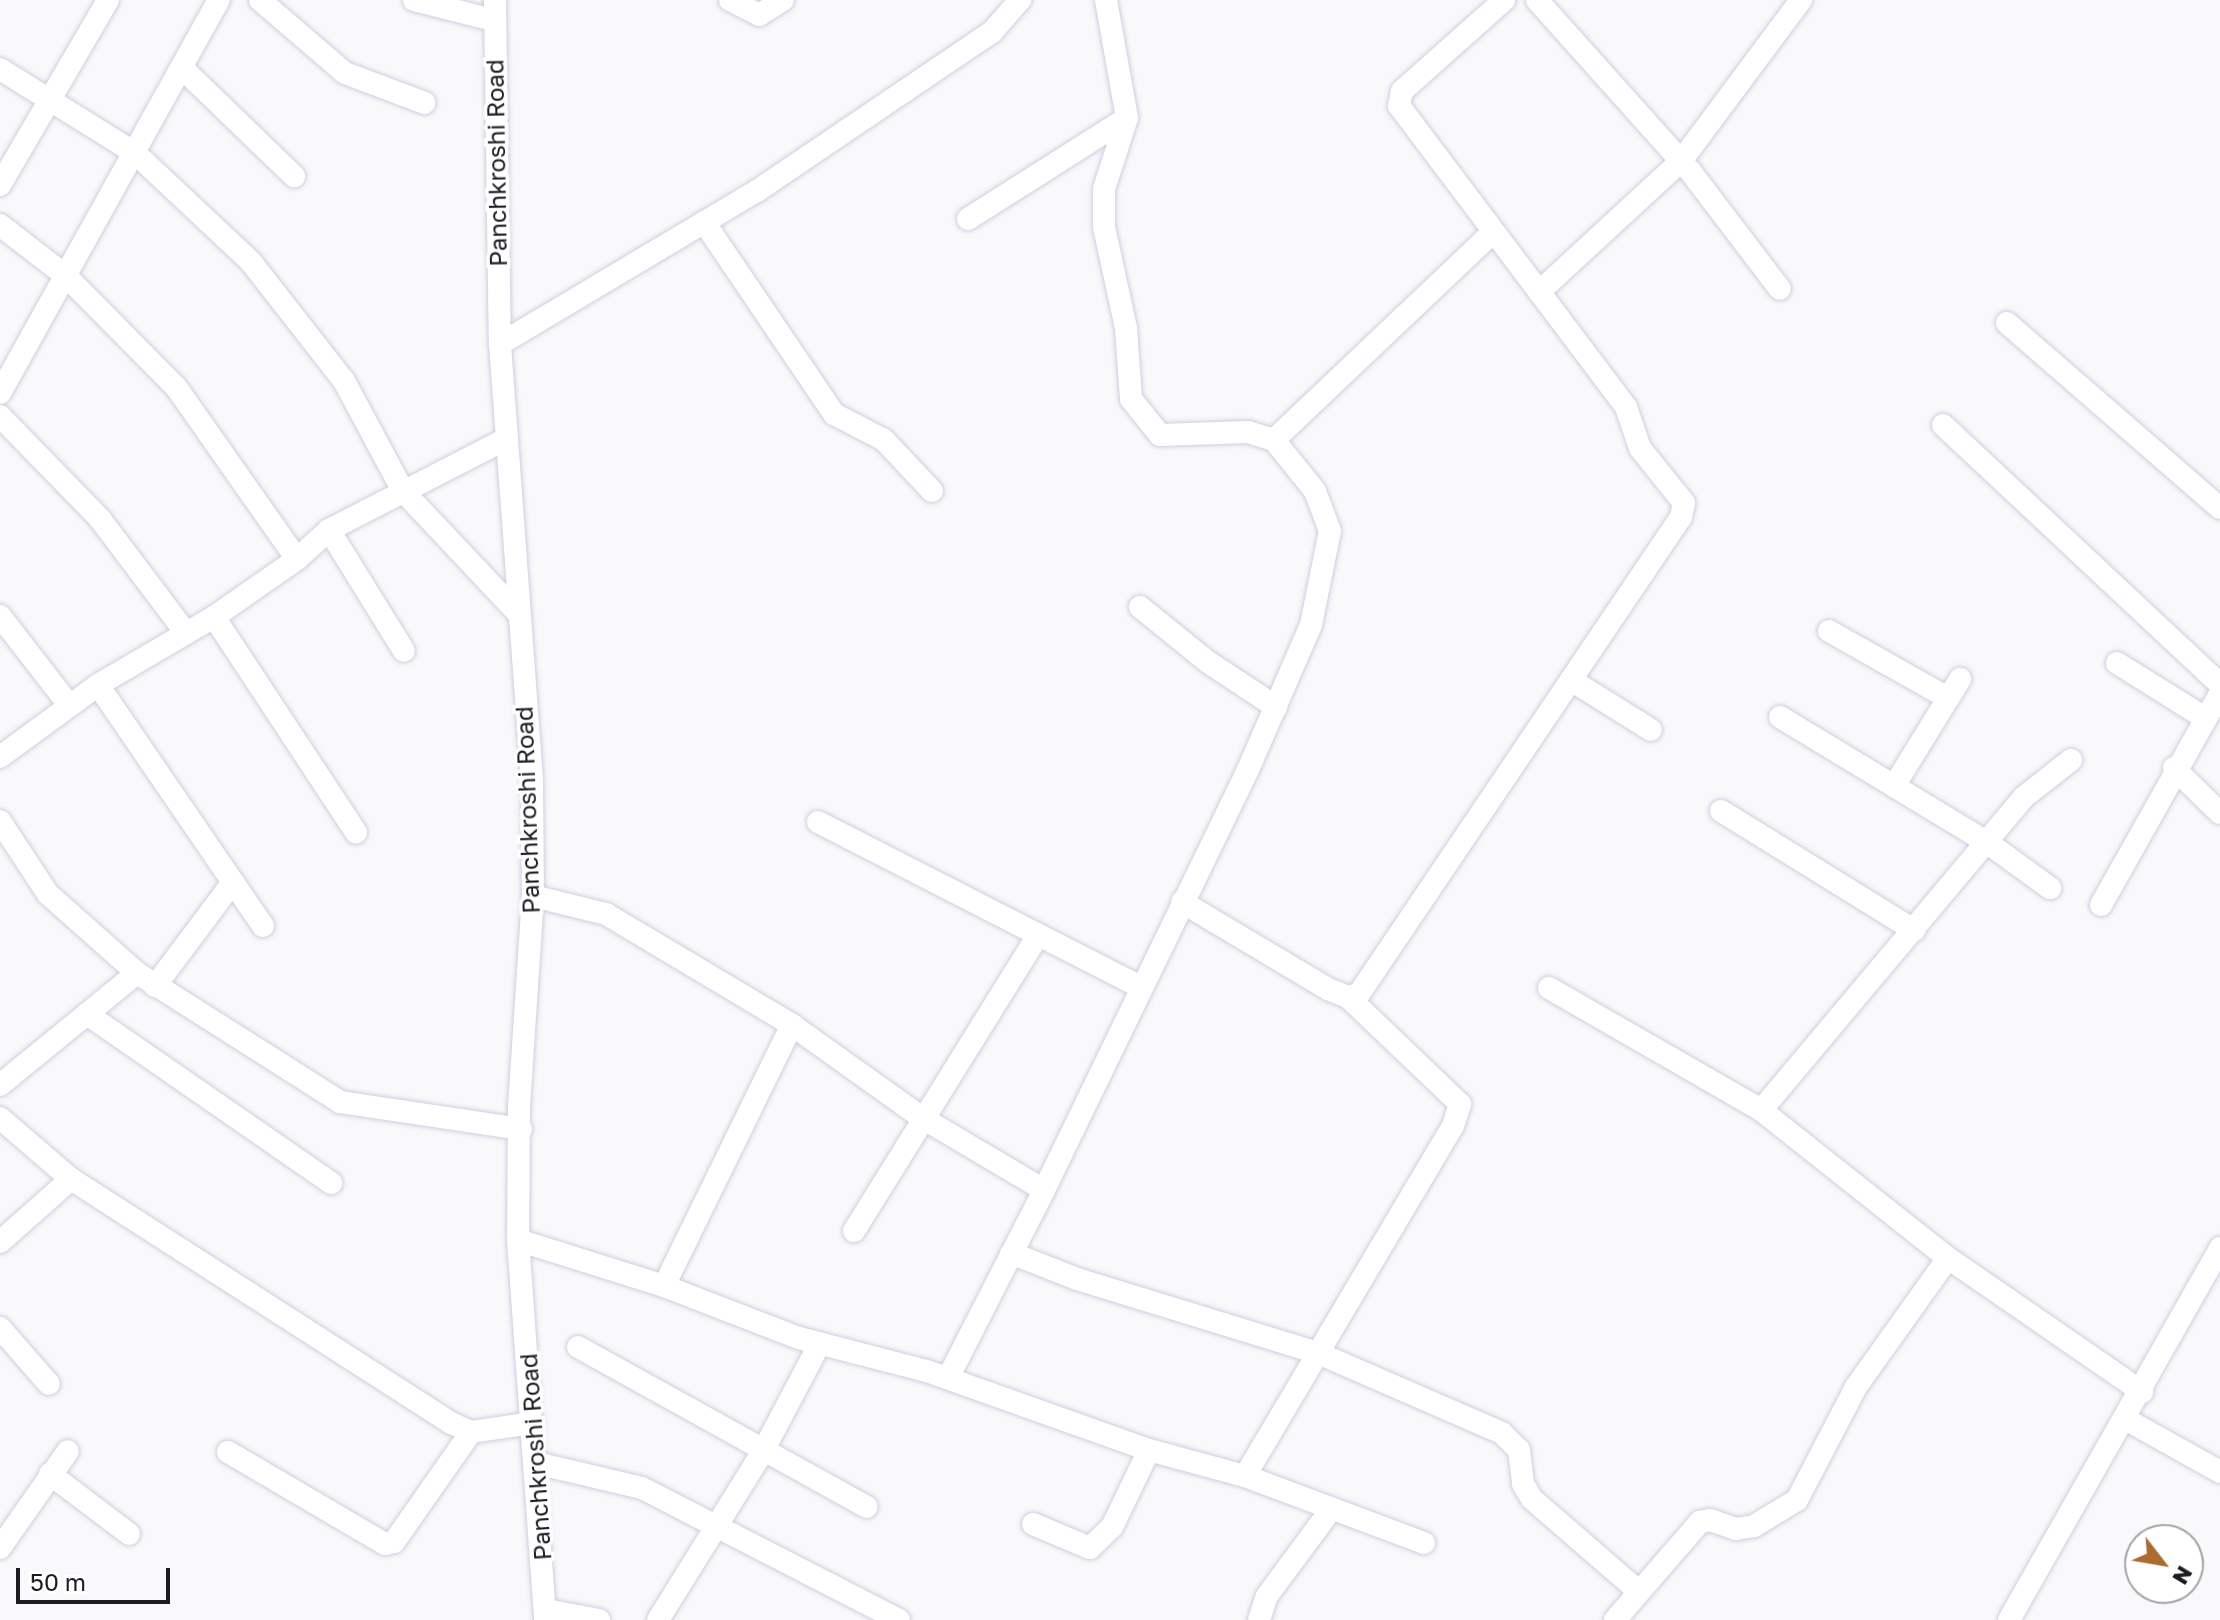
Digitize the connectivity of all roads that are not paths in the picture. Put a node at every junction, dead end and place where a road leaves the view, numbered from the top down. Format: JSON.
{"nodes":[{"id":1,"x":108,"y":0,"type":"edge"},
{"id":2,"x":219,"y":0,"type":"edge"},
{"id":3,"x":260,"y":0,"type":"edge"},
{"id":4,"x":414,"y":0,"type":"edge"},
{"id":5,"x":730,"y":0,"type":"edge"},
{"id":6,"x":783,"y":0,"type":"edge"},
{"id":7,"x":1020,"y":0,"type":"edge"},
{"id":8,"x":1106,"y":0,"type":"edge"},
{"id":9,"x":1504,"y":0,"type":"edge"},
{"id":10,"x":1537,"y":0,"type":"edge"},
{"id":11,"x":1801,"y":0,"type":"edge"},
{"id":12,"x":494,"y":10,"type":"edge"},
{"id":13,"x":182,"y":68,"type":"junction"},
{"id":14,"x":0,"y":69,"type":"edge"},
{"id":15,"x":51,"y":101,"type":"junction"},
{"id":16,"x":425,"y":103,"type":"dead end"},
{"id":17,"x":1127,"y":118,"type":"junction"},
{"id":18,"x":135,"y":153,"type":"junction"},
{"id":19,"x":1681,"y":161,"type":"junction"},
{"id":20,"x":294,"y":176,"type":"dead end"},
{"id":21,"x":0,"y":185,"type":"edge"},
{"id":22,"x":968,"y":219,"type":"dead end"},
{"id":23,"x":704,"y":222,"type":"junction"},
{"id":24,"x":0,"y":225,"type":"edge"},
{"id":25,"x":1493,"y":232,"type":"junction"},
{"id":26,"x":66,"y":276,"type":"junction"},
{"id":27,"x":1780,"y":289,"type":"dead end"},
{"id":28,"x":1539,"y":292,"type":"junction"},
{"id":29,"x":2007,"y":323,"type":"dead end"},
{"id":30,"x":500,"y":344,"type":"junction"},
{"id":31,"x":6,"y":369,"type":"edge"},
{"id":32,"x":0,"y":393,"type":"edge"},
{"id":33,"x":0,"y":416,"type":"edge"},
{"id":34,"x":1943,"y":425,"type":"dead end"},
{"id":35,"x":506,"y":439,"type":"junction"},
{"id":36,"x":1274,"y":440,"type":"junction"},
{"id":37,"x":403,"y":491,"type":"junction"},
{"id":38,"x":932,"y":491,"type":"dead end"},
{"id":39,"x":2220,"y":508,"type":"edge"},
{"id":40,"x":329,"y":530,"type":"junction"},
{"id":41,"x":297,"y":559,"type":"junction"},
{"id":42,"x":1140,"y":607,"type":"dead end"},
{"id":43,"x":516,"y":611,"type":"junction"},
{"id":44,"x":0,"y":616,"type":"edge"},
{"id":45,"x":214,"y":617,"type":"junction"},
{"id":46,"x":1829,"y":631,"type":"dead end"},
{"id":47,"x":186,"y":633,"type":"junction"},
{"id":48,"x":404,"y":651,"type":"dead end"},
{"id":49,"x":2117,"y":663,"type":"dead end"},
{"id":50,"x":1571,"y":680,"type":"junction"},
{"id":51,"x":2220,"y":684,"type":"edge"},
{"id":52,"x":98,"y":685,"type":"junction"},
{"id":53,"x":2220,"y":694,"type":"edge"},
{"id":54,"x":69,"y":705,"type":"junction"},
{"id":55,"x":1276,"y":707,"type":"junction"},
{"id":56,"x":1780,"y":717,"type":"dead end"},
{"id":57,"x":2205,"y":718,"type":"junction"},
{"id":58,"x":1651,"y":730,"type":"dead end"},
{"id":59,"x":0,"y":757,"type":"edge"},
{"id":60,"x":2071,"y":760,"type":"dead end"},
{"id":61,"x":2174,"y":768,"type":"junction"},
{"id":62,"x":1894,"y":786,"type":"junction"},
{"id":63,"x":1721,"y":811,"type":"dead end"},
{"id":64,"x":2220,"y":813,"type":"edge"},
{"id":65,"x":0,"y":821,"type":"edge"},
{"id":66,"x":818,"y":822,"type":"dead end"},
{"id":67,"x":356,"y":832,"type":"dead end"},
{"id":68,"x":1988,"y":843,"type":"junction"},
{"id":69,"x":233,"y":882,"type":"junction"},
{"id":70,"x":2050,"y":888,"type":"dead end"},
{"id":71,"x":533,"y":896,"type":"junction"},
{"id":72,"x":1182,"y":902,"type":"junction"},
{"id":73,"x":2101,"y":905,"type":"dead end"},
{"id":74,"x":263,"y":926,"type":"dead end"},
{"id":75,"x":1914,"y":930,"type":"junction"},
{"id":76,"x":1038,"y":935,"type":"junction"},
{"id":77,"x":146,"y":979,"type":"junction"},
{"id":78,"x":1141,"y":987,"type":"junction"},
{"id":79,"x":1549,"y":988,"type":"dead end"},
{"id":80,"x":1348,"y":997,"type":"junction"},
{"id":81,"x":87,"y":1014,"type":"junction"},
{"id":82,"x":792,"y":1025,"type":"junction"},
{"id":83,"x":0,"y":1085,"type":"edge"},
{"id":84,"x":1761,"y":1110,"type":"junction"},
{"id":85,"x":0,"y":1118,"type":"edge"},
{"id":86,"x":924,"y":1119,"type":"junction"},
{"id":87,"x":521,"y":1129,"type":"junction"},
{"id":88,"x":71,"y":1179,"type":"junction"},
{"id":89,"x":331,"y":1183,"type":"dead end"},
{"id":90,"x":1044,"y":1190,"type":"junction"},
{"id":91,"x":854,"y":1231,"type":"dead end"},
{"id":92,"x":518,"y":1240,"type":"junction"},
{"id":93,"x":0,"y":1242,"type":"edge"},
{"id":94,"x":2220,"y":1248,"type":"edge"},
{"id":95,"x":1011,"y":1253,"type":"junction"},
{"id":96,"x":1948,"y":1258,"type":"junction"},
{"id":97,"x":664,"y":1286,"type":"junction"},
{"id":98,"x":0,"y":1328,"type":"edge"},
{"id":99,"x":820,"y":1343,"type":"junction"},
{"id":100,"x":578,"y":1347,"type":"dead end"},
{"id":101,"x":1318,"y":1353,"type":"junction"},
{"id":102,"x":948,"y":1378,"type":"junction"},
{"id":103,"x":49,"y":1384,"type":"dead end"},
{"id":104,"x":2142,"y":1392,"type":"junction"},
{"id":105,"x":2127,"y":1420,"type":"junction"},
{"id":106,"x":532,"y":1423,"type":"junction"},
{"id":107,"x":471,"y":1432,"type":"junction"},
{"id":108,"x":1149,"y":1450,"type":"junction"},
{"id":109,"x":68,"y":1451,"type":"dead end"},
{"id":110,"x":228,"y":1452,"type":"dead end"},
{"id":111,"x":762,"y":1453,"type":"junction"},
{"id":112,"x":536,"y":1463,"type":"junction"},
{"id":113,"x":2220,"y":1472,"type":"edge"},
{"id":114,"x":50,"y":1474,"type":"junction"},
{"id":115,"x":1245,"y":1476,"type":"junction"},
{"id":116,"x":867,"y":1507,"type":"dead end"},
{"id":117,"x":1332,"y":1508,"type":"junction"},
{"id":118,"x":1033,"y":1524,"type":"dead end"},
{"id":119,"x":717,"y":1526,"type":"junction"},
{"id":120,"x":129,"y":1534,"type":"dead end"},
{"id":121,"x":1424,"y":1543,"type":"dead end"},
{"id":122,"x":0,"y":1548,"type":"edge"},
{"id":123,"x":1637,"y":1590,"type":"junction"},
{"id":124,"x":545,"y":1615,"type":"edge"},
{"id":125,"x":599,"y":1620,"type":"edge"},
{"id":126,"x":658,"y":1620,"type":"edge"},
{"id":127,"x":899,"y":1620,"type":"edge"},
{"id":128,"x":1259,"y":1620,"type":"edge"},
{"id":129,"x":1615,"y":1620,"type":"edge"},
{"id":130,"x":2009,"y":1620,"type":"edge"}],
"edges":[{"from":1,"to":15,"type":"street"},
{"from":2,"to":13,"type":"street"},
{"from":3,"to":16,"type":"street"},
{"from":4,"to":12,"type":"street"},
{"from":5,"to":6,"type":"street"},
{"from":7,"to":23,"type":"street"},
{"from":8,"to":17,"type":"street"},
{"from":9,"to":25,"type":"street"},
{"from":10,"to":19,"type":"street"},
{"from":11,"to":19,"type":"street"},
{"from":12,"to":30,"type":"street","name":"Panchkroshi Road"},
{"from":13,"to":18,"type":"street"},
{"from":13,"to":20,"type":"street"},
{"from":14,"to":15,"type":"street"},
{"from":15,"to":18,"type":"street"},
{"from":15,"to":21,"type":"street"},
{"from":17,"to":22,"type":"street"},
{"from":17,"to":36,"type":"street"},
{"from":18,"to":26,"type":"street"},
{"from":18,"to":37,"type":"street"},
{"from":19,"to":27,"type":"street"},
{"from":19,"to":28,"type":"street"},
{"from":23,"to":30,"type":"street"},
{"from":23,"to":38,"type":"street"},
{"from":24,"to":26,"type":"street"},
{"from":25,"to":28,"type":"street"},
{"from":25,"to":36,"type":"street"},
{"from":26,"to":31,"type":"street"},
{"from":26,"to":41,"type":"street"},
{"from":28,"to":50,"type":"street"},
{"from":29,"to":39,"type":"street"},
{"from":30,"to":35,"type":"street","name":"Panchkroshi Road"},
{"from":31,"to":32,"type":"street"},
{"from":33,"to":47,"type":"street"},
{"from":34,"to":51,"type":"street"},
{"from":35,"to":37,"type":"street"},
{"from":35,"to":43,"type":"street","name":"Panchkroshi Road"},
{"from":36,"to":55,"type":"street"},
{"from":37,"to":40,"type":"street"},
{"from":37,"to":43,"type":"street"},
{"from":40,"to":41,"type":"street"},
{"from":40,"to":48,"type":"street"},
{"from":41,"to":45,"type":"street"},
{"from":42,"to":55,"type":"street"},
{"from":43,"to":71,"type":"street","name":"Panchkroshi Road"},
{"from":44,"to":54,"type":"street"},
{"from":45,"to":47,"type":"street"},
{"from":45,"to":67,"type":"street"},
{"from":46,"to":62,"type":"street"},
{"from":47,"to":52,"type":"street"},
{"from":49,"to":57,"type":"street"},
{"from":50,"to":58,"type":"street"},
{"from":50,"to":80,"type":"street"},
{"from":52,"to":54,"type":"street"},
{"from":52,"to":69,"type":"street"},
{"from":53,"to":57,"type":"street"},
{"from":54,"to":59,"type":"street"},
{"from":55,"to":72,"type":"street"},
{"from":56,"to":62,"type":"street"},
{"from":57,"to":61,"type":"street"},
{"from":60,"to":68,"type":"street"},
{"from":61,"to":64,"type":"street"},
{"from":61,"to":73,"type":"street"},
{"from":62,"to":68,"type":"street"},
{"from":63,"to":75,"type":"street"},
{"from":65,"to":77,"type":"street"},
{"from":66,"to":76,"type":"street"},
{"from":68,"to":70,"type":"street"},
{"from":68,"to":75,"type":"street"},
{"from":69,"to":74,"type":"street"},
{"from":69,"to":77,"type":"street"},
{"from":71,"to":82,"type":"street"},
{"from":71,"to":87,"type":"street","name":"Panchkroshi Road"},
{"from":72,"to":78,"type":"street"},
{"from":72,"to":80,"type":"street"},
{"from":75,"to":84,"type":"street"},
{"from":76,"to":78,"type":"street"},
{"from":76,"to":86,"type":"street"},
{"from":77,"to":81,"type":"street"},
{"from":77,"to":87,"type":"street"},
{"from":78,"to":90,"type":"street"},
{"from":79,"to":84,"type":"street"},
{"from":80,"to":101,"type":"street"},
{"from":81,"to":83,"type":"street"},
{"from":81,"to":89,"type":"street"},
{"from":82,"to":86,"type":"street"},
{"from":82,"to":97,"type":"street"},
{"from":84,"to":96,"type":"street"},
{"from":85,"to":88,"type":"street"},
{"from":86,"to":90,"type":"street"},
{"from":86,"to":91,"type":"street"},
{"from":87,"to":92,"type":"street","name":"Panchkroshi Road"},
{"from":88,"to":93,"type":"street"},
{"from":88,"to":107,"type":"street"},
{"from":90,"to":95,"type":"street"},
{"from":92,"to":97,"type":"street"},
{"from":92,"to":106,"type":"street","name":"Panchkroshi Road"},
{"from":94,"to":104,"type":"street"},
{"from":95,"to":101,"type":"street"},
{"from":95,"to":102,"type":"street"},
{"from":96,"to":104,"type":"street"},
{"from":96,"to":123,"type":"street"},
{"from":97,"to":99,"type":"street"},
{"from":98,"to":103,"type":"street"},
{"from":99,"to":102,"type":"street"},
{"from":99,"to":111,"type":"street"},
{"from":100,"to":111,"type":"street"},
{"from":101,"to":115,"type":"street"},
{"from":101,"to":123,"type":"street"},
{"from":102,"to":108,"type":"street"},
{"from":104,"to":105,"type":"street"},
{"from":105,"to":113,"type":"street"},
{"from":105,"to":130,"type":"street"},
{"from":106,"to":107,"type":"street"},
{"from":106,"to":112,"type":"street","name":"Panchkroshi Road"},
{"from":107,"to":110,"type":"street"},
{"from":108,"to":115,"type":"street"},
{"from":108,"to":118,"type":"street"},
{"from":109,"to":114,"type":"street"},
{"from":111,"to":116,"type":"street"},
{"from":111,"to":119,"type":"street"},
{"from":112,"to":119,"type":"street"},
{"from":112,"to":124,"type":"street","name":"Panchkroshi Road"},
{"from":114,"to":120,"type":"street"},
{"from":114,"to":122,"type":"street"},
{"from":115,"to":117,"type":"street"},
{"from":117,"to":121,"type":"street"},
{"from":117,"to":128,"type":"street"},
{"from":119,"to":126,"type":"street"},
{"from":119,"to":127,"type":"street"},
{"from":123,"to":129,"type":"street"},
{"from":124,"to":125,"type":"street"}]}
